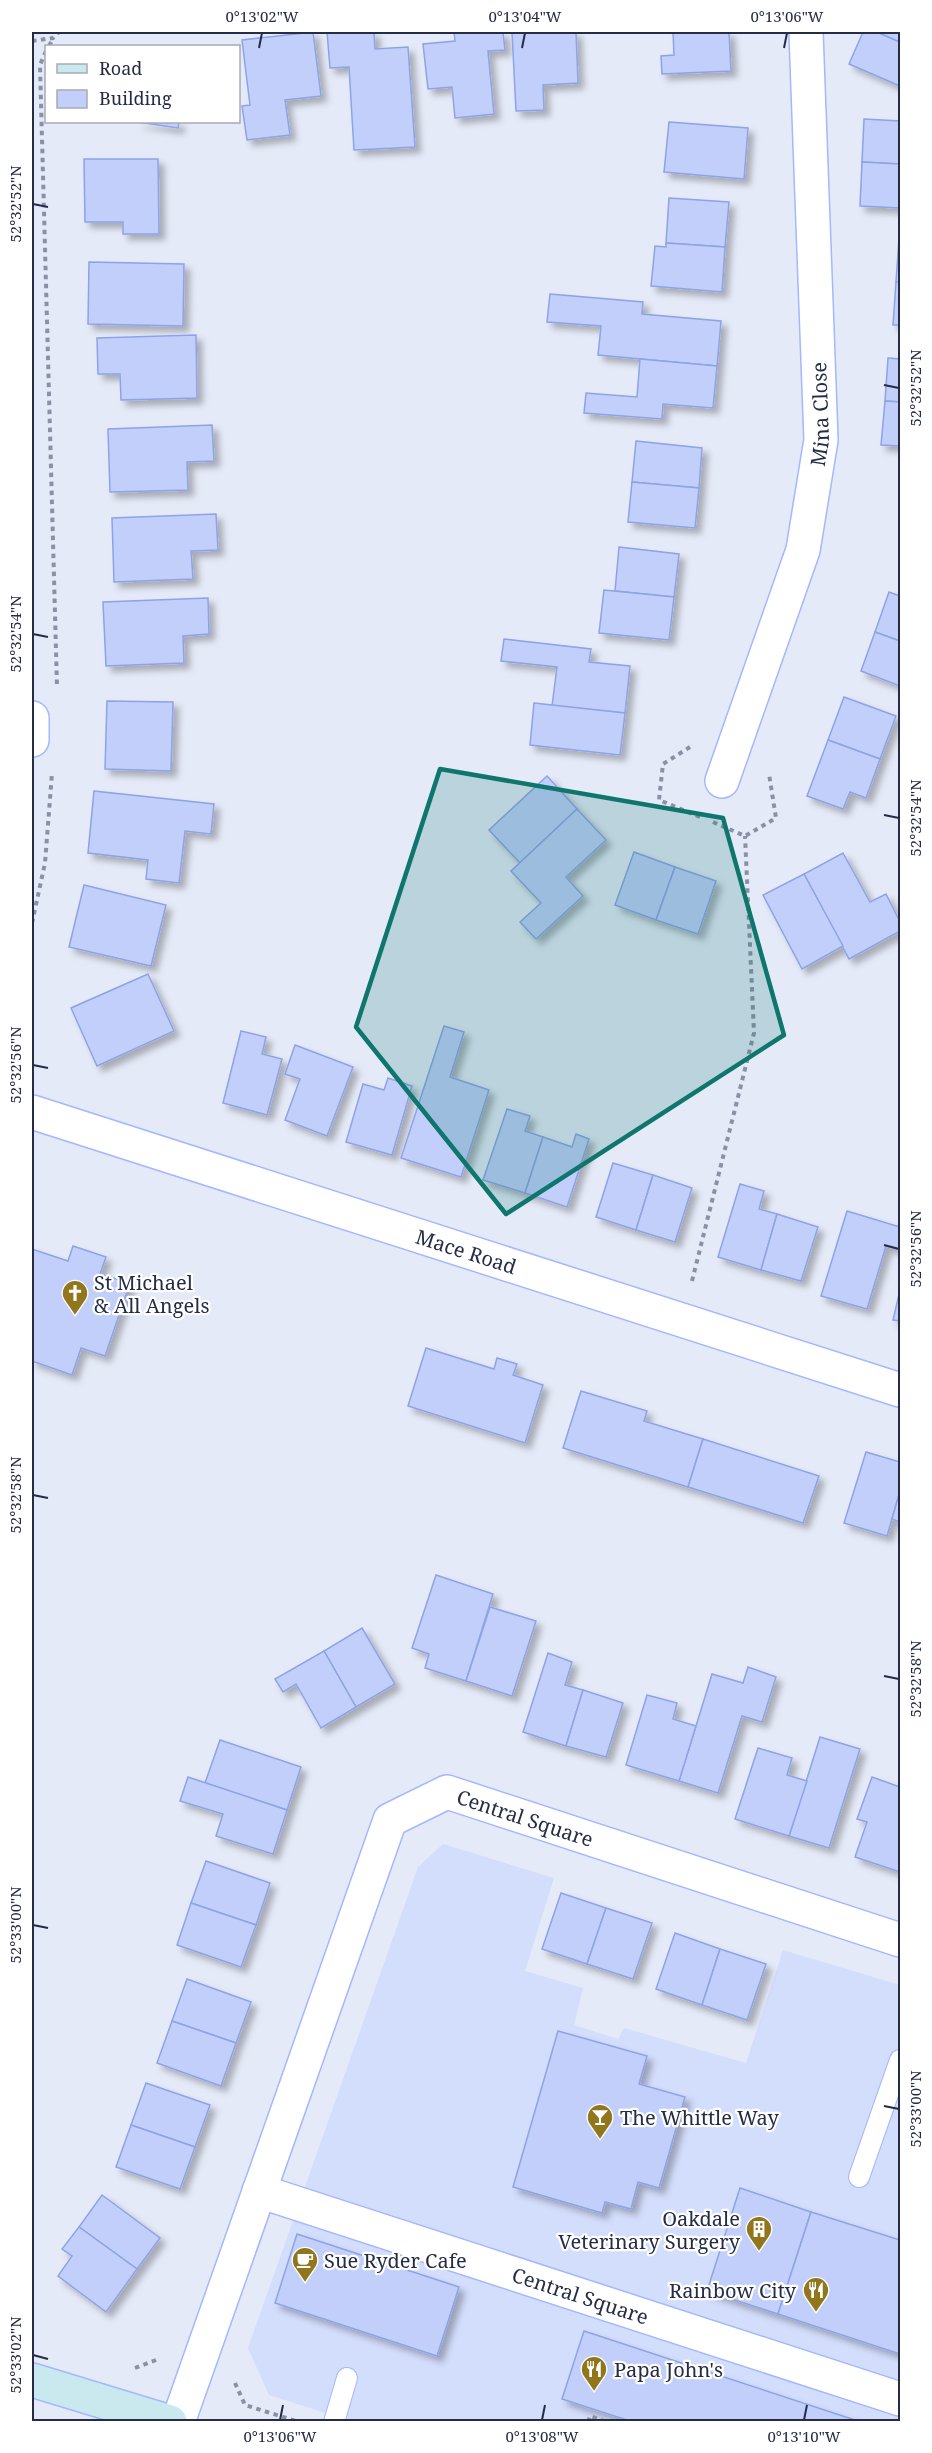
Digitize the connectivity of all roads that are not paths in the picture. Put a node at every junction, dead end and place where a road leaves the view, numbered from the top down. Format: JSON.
{"nodes":[{"id":1,"x":806,"y":32,"type":"edge"},
{"id":2,"x":44,"y":708,"type":"edge"},
{"id":3,"x":32,"y":734,"type":"edge"},
{"id":4,"x":32,"y":740,"type":"edge"},
{"id":5,"x":722,"y":781,"type":"dead end"},
{"id":6,"x":32,"y":1112,"type":"edge"},
{"id":7,"x":900,"y":1390,"type":"edge"},
{"id":8,"x":900,"y":1940,"type":"edge"},
{"id":9,"x":900,"y":2060,"type":"edge"},
{"id":10,"x":860,"y":2177,"type":"dead end"},
{"id":11,"x":259,"y":2191,"type":"junction"},
{"id":12,"x":347,"y":2378,"type":"dead end"},
{"id":13,"x":32,"y":2380,"type":"edge"},
{"id":14,"x":900,"y":2399,"type":"edge"},
{"id":15,"x":170,"y":2421,"type":"edge"},
{"id":16,"x":178,"y":2421,"type":"edge"},
{"id":17,"x":334,"y":2421,"type":"edge"}],
"edges":[{"from":1,"to":5,"type":"street","name":"Mina Close"},
{"from":2,"to":3,"type":"street"},
{"from":3,"to":4,"type":"street"},
{"from":6,"to":7,"type":"street","name":"Mace Road"},
{"from":8,"to":11,"type":"street","name":"Central Square"},
{"from":9,"to":10,"type":"lane"},
{"from":11,"to":14,"type":"street","name":"Central Square"},
{"from":11,"to":16,"type":"street","name":"Central Square"},
{"from":12,"to":17,"type":"lane"},
{"from":13,"to":15,"type":"main road"}]}
